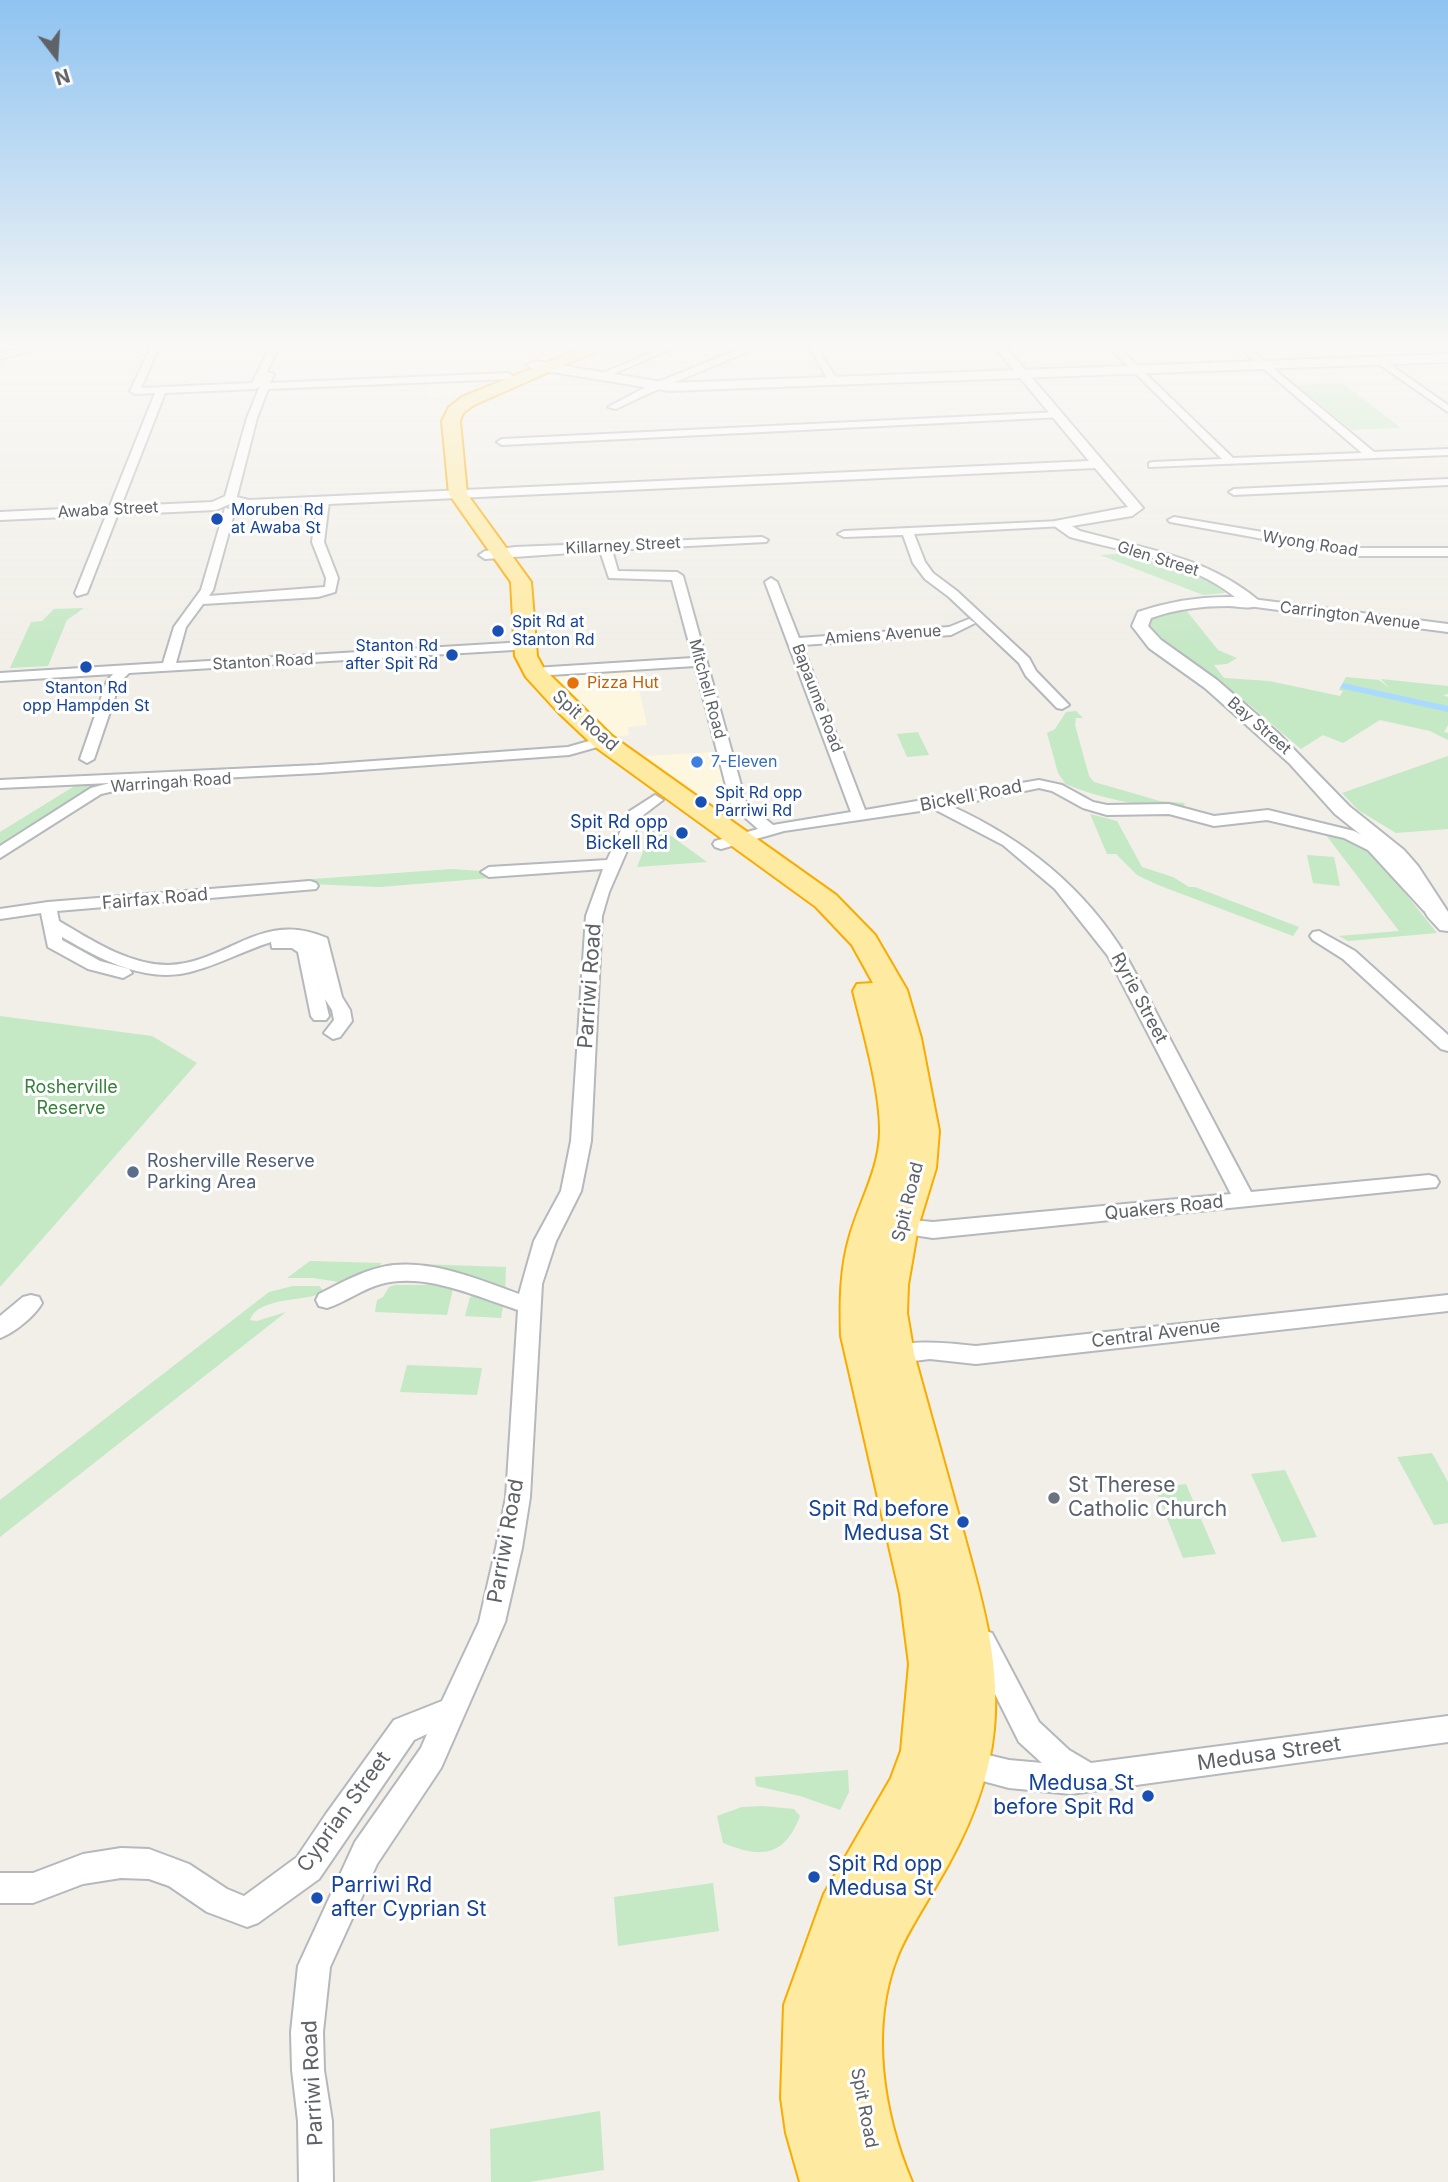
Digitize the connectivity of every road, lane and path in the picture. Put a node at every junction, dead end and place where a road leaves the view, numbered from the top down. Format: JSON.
{"nodes":[{"id":1,"x":139,"y":447,"type":"edge"},
{"id":2,"x":245,"y":447,"type":"edge"},
{"id":3,"x":443,"y":447,"type":"edge"},
{"id":4,"x":451,"y":447,"type":"edge"},
{"id":5,"x":1086,"y":447,"type":"edge"},
{"id":6,"x":1216,"y":447,"type":"edge"},
{"id":7,"x":1361,"y":447,"type":"edge"},
{"id":8,"x":1448,"y":452,"type":"edge"},
{"id":9,"x":1371,"y":455,"type":"junction"},
{"id":10,"x":1266,"y":460,"type":"junction"},
{"id":11,"x":1231,"y":462,"type":"junction"},
{"id":12,"x":1100,"y":464,"type":"junction"},
{"id":13,"x":1153,"y":465,"type":"dead end"},
{"id":14,"x":1448,"y":482,"type":"edge"},
{"id":15,"x":1297,"y":489,"type":"junction"},
{"id":16,"x":1234,"y":492,"type":"dead end"},
{"id":17,"x":451,"y":494,"type":"junction"},
{"id":18,"x":323,"y":500,"type":"junction"},
{"id":19,"x":230,"y":505,"type":"junction"},
{"id":20,"x":114,"y":510,"type":"junction"},
{"id":21,"x":0,"y":516,"type":"edge"},
{"id":22,"x":1174,"y":520,"type":"dead end"},
{"id":23,"x":1060,"y":524,"type":"junction"},
{"id":24,"x":906,"y":531,"type":"junction"},
{"id":25,"x":844,"y":534,"type":"dead end"},
{"id":26,"x":762,"y":540,"type":"dead end"},
{"id":27,"x":605,"y":547,"type":"junction"},
{"id":28,"x":1448,"y":552,"type":"edge"},
{"id":29,"x":494,"y":554,"type":"junction"},
{"id":30,"x":929,"y":576,"type":"junction"},
{"id":31,"x":771,"y":582,"type":"dead end"},
{"id":32,"x":81,"y":593,"type":"dead end"},
{"id":33,"x":201,"y":600,"type":"junction"},
{"id":34,"x":1252,"y":603,"type":"junction"},
{"id":35,"x":970,"y":623,"type":"junction"},
{"id":36,"x":1448,"y":628,"type":"edge"},
{"id":37,"x":795,"y":642,"type":"junction"},
{"id":38,"x":516,"y":646,"type":"junction"},
{"id":39,"x":700,"y":662,"type":"junction"},
{"id":40,"x":168,"y":668,"type":"junction"},
{"id":41,"x":125,"y":670,"type":"junction"},
{"id":42,"x":534,"y":672,"type":"junction"},
{"id":43,"x":1031,"y":673,"type":"junction"},
{"id":44,"x":0,"y":677,"type":"edge"},
{"id":45,"x":1062,"y":705,"type":"dead end"},
{"id":46,"x":595,"y":744,"type":"junction"},
{"id":47,"x":87,"y":759,"type":"dead end"},
{"id":48,"x":318,"y":769,"type":"junction"},
{"id":49,"x":0,"y":784,"type":"edge"},
{"id":50,"x":995,"y":793,"type":"junction"},
{"id":51,"x":655,"y":800,"type":"junction"},
{"id":52,"x":936,"y":804,"type":"junction"},
{"id":53,"x":860,"y":816,"type":"junction"},
{"id":54,"x":990,"y":830,"type":"junction"},
{"id":55,"x":743,"y":837,"type":"junction"},
{"id":56,"x":0,"y":853,"type":"edge"},
{"id":57,"x":613,"y":864,"type":"junction"},
{"id":58,"x":489,"y":872,"type":"dead end"},
{"id":59,"x":310,"y":886,"type":"dead end"},
{"id":60,"x":0,"y":914,"type":"edge"},
{"id":61,"x":50,"y":916,"type":"junction"},
{"id":62,"x":1442,"y":919,"type":"edge"},
{"id":63,"x":1319,"y":936,"type":"dead end"},
{"id":64,"x":320,"y":1016,"type":"dead end"},
{"id":65,"x":333,"y":1033,"type":"dead end"},
{"id":66,"x":1448,"y":1045,"type":"edge"},
{"id":67,"x":1429,"y":1182,"type":"dead end"},
{"id":68,"x":1245,"y":1200,"type":"junction"},
{"id":69,"x":900,"y":1227,"type":"junction"},
{"id":70,"x":327,"y":1300,"type":"dead end"},
{"id":71,"x":31,"y":1303,"type":"dead end"},
{"id":72,"x":1448,"y":1303,"type":"edge"},
{"id":73,"x":528,"y":1305,"type":"junction"},
{"id":74,"x":0,"y":1329,"type":"edge"},
{"id":75,"x":879,"y":1355,"type":"junction"},
{"id":76,"x":958,"y":1588,"type":"junction"},
{"id":77,"x":452,"y":1711,"type":"junction"},
{"id":78,"x":1448,"y":1729,"type":"edge"},
{"id":79,"x":945,"y":1757,"type":"junction"},
{"id":80,"x":1089,"y":1777,"type":"junction"},
{"id":81,"x":0,"y":1888,"type":"edge"},
{"id":82,"x":316,"y":2182,"type":"edge"},
{"id":83,"x":830,"y":2182,"type":"edge"},
{"id":84,"x":882,"y":2182,"type":"edge"}],
"edges":[{"from":1,"to":20,"type":"street"},
{"from":2,"to":19,"type":"street"},
{"from":3,"to":17,"type":"highway","name":"Spit Road"},
{"from":4,"to":17,"type":"highway","name":"Spit Road"},
{"from":5,"to":12,"type":"street"},
{"from":6,"to":11,"type":"street"},
{"from":7,"to":9,"type":"street"},
{"from":8,"to":9,"type":"street"},
{"from":9,"to":10,"type":"street"},
{"from":10,"to":11,"type":"street"},
{"from":10,"to":15,"type":"street"},
{"from":11,"to":13,"type":"street"},
{"from":12,"to":17,"type":"street","name":"Awaba Street"},
{"from":12,"to":23,"type":"street"},
{"from":14,"to":15,"type":"street"},
{"from":15,"to":16,"type":"street"},
{"from":17,"to":18,"type":"street","name":"Awaba Street"},
{"from":17,"to":29,"type":"highway","name":"Spit Road"},
{"from":18,"to":19,"type":"street","name":"Awaba Street"},
{"from":18,"to":33,"type":"street"},
{"from":19,"to":20,"type":"street","name":"Awaba Street"},
{"from":19,"to":33,"type":"street"},
{"from":20,"to":21,"type":"street","name":"Awaba Street"},
{"from":20,"to":32,"type":"street"},
{"from":22,"to":28,"type":"street","name":"Wyong Road"},
{"from":23,"to":24,"type":"street"},
{"from":23,"to":34,"type":"street","name":"Glen Street"},
{"from":24,"to":25,"type":"street"},
{"from":24,"to":30,"type":"street"},
{"from":26,"to":27,"type":"street","name":"Killarney Street"},
{"from":27,"to":29,"type":"street","name":"Killarney Street"},
{"from":27,"to":39,"type":"street","name":"Mitchell Road"},
{"from":29,"to":38,"type":"highway","name":"Spit Road"},
{"from":30,"to":35,"type":"street"},
{"from":30,"to":43,"type":"street"},
{"from":31,"to":37,"type":"street","name":"Bapaume Road"},
{"from":33,"to":40,"type":"street"},
{"from":34,"to":36,"type":"street","name":"Carrington Avenue"},
{"from":34,"to":62,"type":"street","name":"Bay Street"},
{"from":35,"to":37,"type":"street","name":"Amiens Avenue"},
{"from":35,"to":43,"type":"street"},
{"from":37,"to":53,"type":"street","name":"Bapaume Road"},
{"from":38,"to":40,"type":"street","name":"Stanton Road"},
{"from":38,"to":42,"type":"highway","name":"Spit Road"},
{"from":38,"to":46,"type":"highway","name":"Spit Road"},
{"from":39,"to":42,"type":"street"},
{"from":39,"to":55,"type":"street","name":"Mitchell Road"},
{"from":40,"to":41,"type":"street","name":"Stanton Road"},
{"from":41,"to":44,"type":"street","name":"Stanton Road"},
{"from":41,"to":47,"type":"street"},
{"from":42,"to":46,"type":"highway","name":"Spit Road"},
{"from":43,"to":45,"type":"street"},
{"from":46,"to":48,"type":"street","name":"Warringah Road"},
{"from":46,"to":51,"type":"highway","name":"Spit Road"},
{"from":46,"to":55,"type":"highway","name":"Spit Road"},
{"from":48,"to":49,"type":"street","name":"Warringah Road"},
{"from":48,"to":56,"type":"street","name":"Warringah Road"},
{"from":50,"to":52,"type":"street","name":"Bickell Road"},
{"from":50,"to":54,"type":"street"},
{"from":50,"to":62,"type":"street","name":"Bickell Road"},
{"from":51,"to":55,"type":"highway","name":"Spit Road"},
{"from":51,"to":57,"type":"street","name":"Parriwi Road"},
{"from":52,"to":53,"type":"street","name":"Bickell Road"},
{"from":52,"to":54,"type":"street","name":"Ryrie Street"},
{"from":53,"to":55,"type":"street","name":"Bickell Road"},
{"from":54,"to":68,"type":"street","name":"Ryrie Street"},
{"from":55,"to":69,"type":"highway","name":"Spit Road"},
{"from":55,"to":75,"type":"highway","name":"Spit Road"},
{"from":57,"to":58,"type":"street"},
{"from":57,"to":73,"type":"street","name":"Parriwi Road"},
{"from":59,"to":61,"type":"street","name":"Fairfax Road"},
{"from":60,"to":61,"type":"street","name":"Fairfax Road"},
{"from":61,"to":64,"type":"street"},
{"from":61,"to":65,"type":"street"},
{"from":63,"to":66,"type":"street"},
{"from":67,"to":68,"type":"street","name":"Quakers Road"},
{"from":68,"to":69,"type":"street","name":"Quakers Road"},
{"from":69,"to":75,"type":"highway","name":"Spit Road"},
{"from":70,"to":73,"type":"street"},
{"from":71,"to":74,"type":"street"},
{"from":72,"to":75,"type":"street","name":"Central Avenue"},
{"from":73,"to":77,"type":"street","name":"Parriwi Road"},
{"from":75,"to":76,"type":"highway","name":"Spit Road"},
{"from":75,"to":79,"type":"highway","name":"Spit Road"},
{"from":76,"to":79,"type":"highway","name":"Spit Road"},
{"from":76,"to":80,"type":"street"},
{"from":77,"to":81,"type":"street","name":"Cyprian Street"},
{"from":77,"to":82,"type":"street","name":"Parriwi Road"},
{"from":78,"to":80,"type":"street","name":"Medusa Street"},
{"from":79,"to":80,"type":"street","name":"Medusa Street"},
{"from":79,"to":83,"type":"highway","name":"Spit Road"},
{"from":79,"to":84,"type":"highway","name":"Spit Road"}]}
